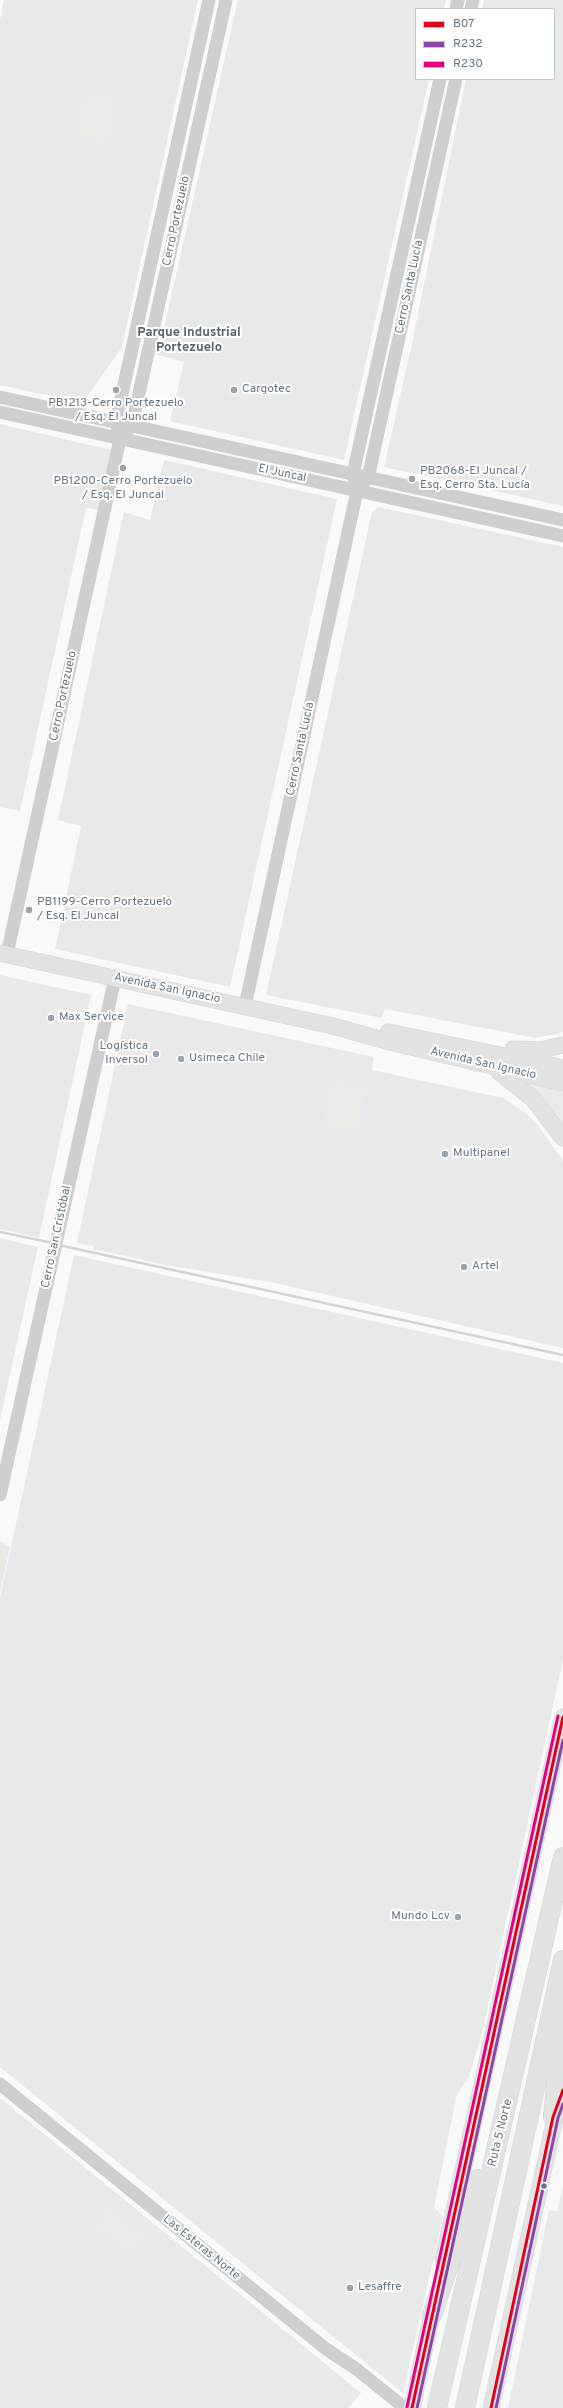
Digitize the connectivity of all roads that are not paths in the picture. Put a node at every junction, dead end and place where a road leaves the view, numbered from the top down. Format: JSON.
{"nodes":[{"id":1,"x":209,"y":0,"type":"edge"},
{"id":2,"x":226,"y":0,"type":"edge"},
{"id":3,"x":440,"y":80,"type":"edge"},
{"id":4,"x":456,"y":80,"type":"edge"},
{"id":5,"x":0,"y":397,"type":"edge"},
{"id":6,"x":0,"y":412,"type":"edge"},
{"id":7,"x":116,"y":422,"type":"junction"},
{"id":8,"x":132,"y":425,"type":"junction"},
{"id":9,"x":120,"y":439,"type":"junction"},
{"id":10,"x":353,"y":474,"type":"junction"},
{"id":11,"x":368,"y":478,"type":"junction"},
{"id":12,"x":357,"y":491,"type":"junction"},
{"id":13,"x":563,"y":520,"type":"edge"},
{"id":14,"x":563,"y":536,"type":"edge"},
{"id":15,"x":3,"y":954,"type":"edge"},
{"id":16,"x":115,"y":978,"type":"junction"},
{"id":17,"x":245,"y":1006,"type":"junction"},
{"id":18,"x":333,"y":1026,"type":"junction"},
{"id":19,"x":563,"y":1045,"type":"edge"},
{"id":20,"x":481,"y":1049,"type":"junction"},
{"id":21,"x":493,"y":1067,"type":"junction"},
{"id":22,"x":563,"y":1068,"type":"edge"},
{"id":23,"x":563,"y":1083,"type":"edge"},
{"id":24,"x":563,"y":1138,"type":"edge"},
{"id":25,"x":0,"y":1495,"type":"edge"},
{"id":26,"x":563,"y":1717,"type":"edge"},
{"id":27,"x":563,"y":1857,"type":"edge"},
{"id":28,"x":562,"y":1965,"type":"edge"},
{"id":29,"x":563,"y":2001,"type":"edge"},
{"id":30,"x":563,"y":2010,"type":"edge"},
{"id":31,"x":0,"y":2084,"type":"edge"},
{"id":32,"x":563,"y":2090,"type":"edge"},
{"id":33,"x":509,"y":2102,"type":"junction"},
{"id":34,"x":553,"y":2117,"type":"junction"},
{"id":35,"x":432,"y":2315,"type":"junction"},
{"id":36,"x":405,"y":2408,"type":"edge"},
{"id":37,"x":412,"y":2408,"type":"edge"},
{"id":38,"x":437,"y":2408,"type":"edge"},
{"id":39,"x":465,"y":2408,"type":"edge"},
{"id":40,"x":491,"y":2408,"type":"edge"}],
"edges":[{"from":1,"to":7,"type":"street","name":"Cerro Portezuelo"},
{"from":2,"to":8,"type":"street","name":"Cerro Portezuelo"},
{"from":3,"to":10,"type":"street","name":"Cerro Santa Lucía"},
{"from":4,"to":11,"type":"street","name":"Cerro Santa Lucía"},
{"from":5,"to":7,"type":"street","name":"El Juncal"},
{"from":6,"to":9,"type":"street","name":"El Juncal"},
{"from":7,"to":8,"type":"street","name":"El Juncal"},
{"from":7,"to":9,"type":"street","name":"Cerro Portezuelo"},
{"from":8,"to":9,"type":"street","name":"Cerro Portezuelo"},
{"from":8,"to":10,"type":"street","name":"El Juncal"},
{"from":9,"to":12,"type":"street","name":"El Juncal"},
{"from":9,"to":15,"type":"street","name":"Cerro Portezuelo"},
{"from":10,"to":11,"type":"street","name":"El Juncal"},
{"from":10,"to":12,"type":"street","name":"Cerro Santa Lucía"},
{"from":11,"to":12,"type":"street","name":"Cerro Santa Lucía"},
{"from":11,"to":13,"type":"street","name":"El Juncal"},
{"from":12,"to":14,"type":"street","name":"El Juncal"},
{"from":12,"to":17,"type":"street","name":"Cerro Santa Lucía"},
{"from":15,"to":16,"type":"main road","name":"Avenida San Ignacio"},
{"from":16,"to":17,"type":"main road","name":"Avenida San Ignacio"},
{"from":16,"to":25,"type":"street","name":"Cerro San Cristóbal"},
{"from":17,"to":18,"type":"main road","name":"Avenida San Ignacio"},
{"from":18,"to":20,"type":"main road","name":"Avenida San Ignacio"},
{"from":18,"to":21,"type":"main road","name":"Avenida San Ignacio"},
{"from":19,"to":20,"type":"main road"},
{"from":20,"to":22,"type":"main road","name":"Avenida San Ignacio"},
{"from":21,"to":23,"type":"main road","name":"Avenida San Ignacio"},
{"from":21,"to":24,"type":"main road"},
{"from":26,"to":35,"type":"main road"},
{"from":27,"to":33,"type":"highway","name":"Ruta 5 Norte"},
{"from":28,"to":29,"type":"highway"},
{"from":28,"to":39,"type":"highway","name":"Ruta 5 Norte"},
{"from":30,"to":34,"type":"highway"},
{"from":31,"to":36,"type":"street","name":"Las Esteras Norte"},
{"from":32,"to":34,"type":"main road"},
{"from":33,"to":35,"type":"highway"},
{"from":33,"to":38,"type":"highway","name":"Ruta 5 Norte"},
{"from":34,"to":40,"type":"main road"},
{"from":35,"to":37,"type":"main road"}]}
